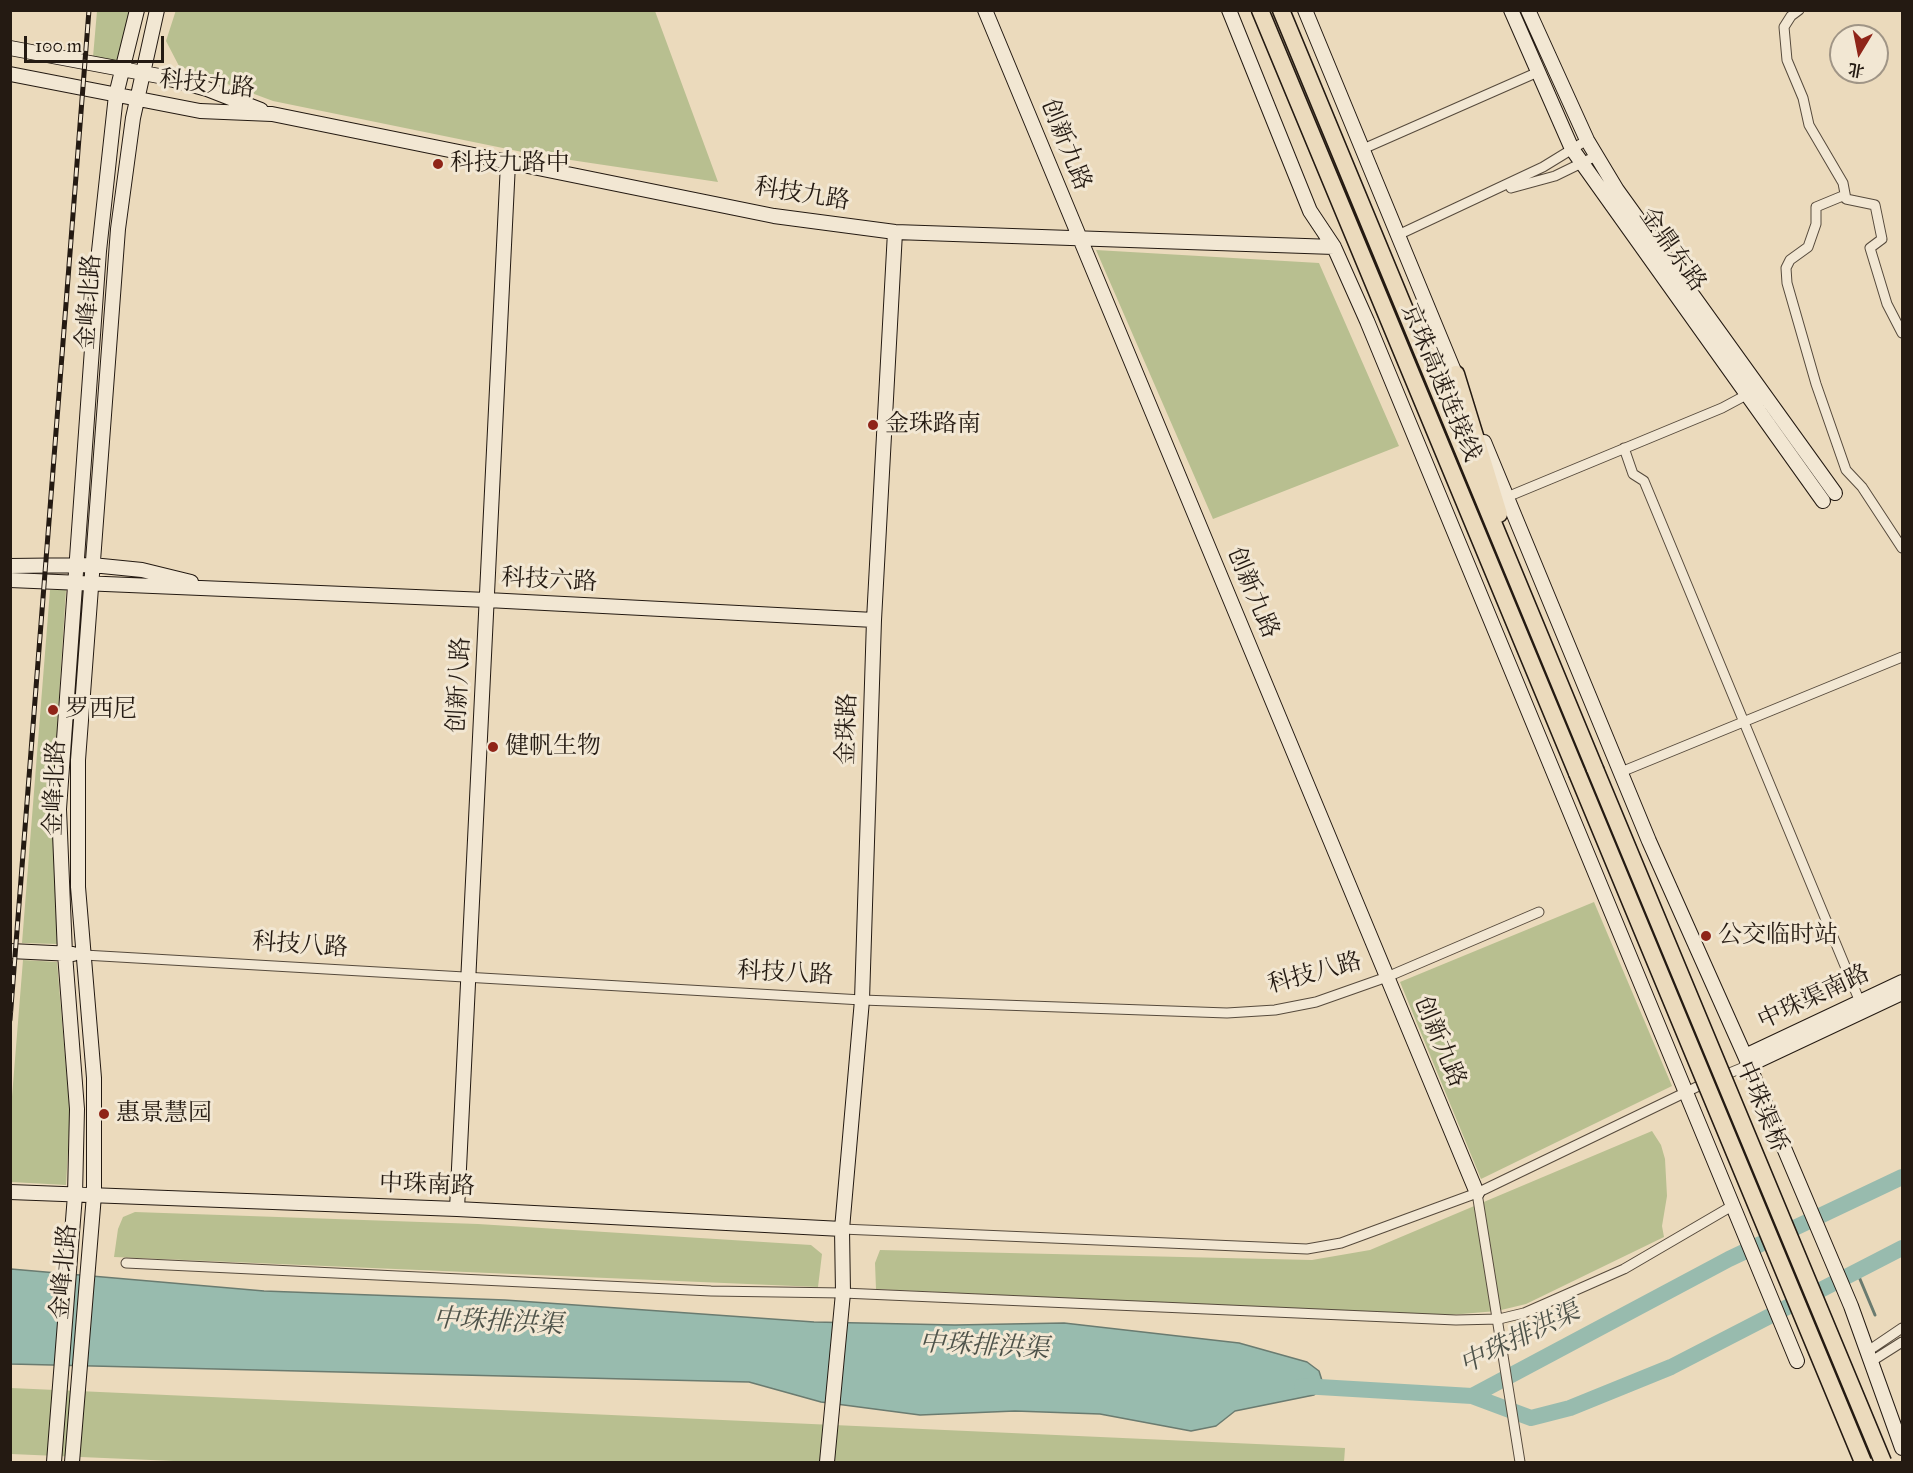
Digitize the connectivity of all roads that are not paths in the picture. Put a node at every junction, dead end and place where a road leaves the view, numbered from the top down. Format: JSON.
{"nodes":[{"id":1,"x":137,"y":10,"type":"edge"},
{"id":2,"x":157,"y":10,"type":"edge"},
{"id":3,"x":985,"y":10,"type":"edge"},
{"id":4,"x":1229,"y":10,"type":"edge"},
{"id":5,"x":1260,"y":10,"type":"edge"},
{"id":6,"x":1281,"y":10,"type":"edge"},
{"id":7,"x":1305,"y":10,"type":"edge"},
{"id":8,"x":1511,"y":10,"type":"edge"},
{"id":9,"x":1528,"y":10,"type":"edge"},
{"id":10,"x":1798,"y":10,"type":"edge"},
{"id":11,"x":10,"y":48,"type":"edge"},
{"id":12,"x":123,"y":68,"type":"junction"},
{"id":13,"x":1538,"y":72,"type":"junction"},
{"id":14,"x":143,"y":73,"type":"junction"},
{"id":15,"x":10,"y":74,"type":"edge"},
{"id":16,"x":116,"y":95,"type":"junction"},
{"id":17,"x":137,"y":99,"type":"junction"},
{"id":18,"x":272,"y":114,"type":"junction"},
{"id":19,"x":1587,"y":140,"type":"junction"},
{"id":20,"x":1363,"y":149,"type":"junction"},
{"id":21,"x":1572,"y":149,"type":"junction"},
{"id":22,"x":1596,"y":156,"type":"junction"},
{"id":23,"x":507,"y":163,"type":"junction"},
{"id":24,"x":1582,"y":163,"type":"junction"},
{"id":25,"x":1488,"y":194,"type":"junction"},
{"id":26,"x":1845,"y":195,"type":"junction"},
{"id":27,"x":895,"y":231,"type":"junction"},
{"id":28,"x":1398,"y":235,"type":"junction"},
{"id":29,"x":1078,"y":237,"type":"junction"},
{"id":30,"x":1334,"y":247,"type":"junction"},
{"id":31,"x":1902,"y":333,"type":"edge"},
{"id":32,"x":1456,"y":374,"type":"junction"},
{"id":33,"x":1753,"y":391,"type":"junction"},
{"id":34,"x":1624,"y":448,"type":"junction"},
{"id":35,"x":1835,"y":493,"type":"dead end"},
{"id":36,"x":1507,"y":497,"type":"junction"},
{"id":37,"x":1823,"y":501,"type":"dead end"},
{"id":38,"x":1902,"y":548,"type":"edge"},
{"id":39,"x":1507,"y":556,"type":"junction"},
{"id":40,"x":76,"y":564,"type":"junction"},
{"id":41,"x":92,"y":564,"type":"junction"},
{"id":42,"x":10,"y":566,"type":"edge"},
{"id":43,"x":10,"y":580,"type":"edge"},
{"id":44,"x":74,"y":584,"type":"junction"},
{"id":45,"x":90,"y":584,"type":"junction"},
{"id":46,"x":222,"y":590,"type":"junction"},
{"id":47,"x":487,"y":600,"type":"junction"},
{"id":48,"x":874,"y":620,"type":"junction"},
{"id":49,"x":1902,"y":657,"type":"edge"},
{"id":50,"x":1745,"y":721,"type":"junction"},
{"id":51,"x":1595,"y":769,"type":"joint"},
{"id":52,"x":1621,"y":772,"type":"junction"},
{"id":53,"x":1578,"y":773,"type":"joint"},
{"id":54,"x":1539,"y":912,"type":"dead end"},
{"id":55,"x":10,"y":951,"type":"edge"},
{"id":56,"x":65,"y":954,"type":"junction"},
{"id":57,"x":84,"y":955,"type":"junction"},
{"id":58,"x":1387,"y":977,"type":"junction"},
{"id":59,"x":468,"y":979,"type":"junction"},
{"id":60,"x":1902,"y":982,"type":"edge"},
{"id":61,"x":1902,"y":993,"type":"edge"},
{"id":62,"x":862,"y":1000,"type":"junction"},
{"id":63,"x":1860,"y":1002,"type":"junction"},
{"id":64,"x":1747,"y":1060,"type":"junction"},
{"id":65,"x":1687,"y":1090,"type":"junction"},
{"id":66,"x":10,"y":1192,"type":"edge"},
{"id":67,"x":1477,"y":1192,"type":"junction"},
{"id":68,"x":75,"y":1195,"type":"junction"},
{"id":69,"x":94,"y":1195,"type":"junction"},
{"id":70,"x":458,"y":1209,"type":"junction"},
{"id":71,"x":1734,"y":1212,"type":"junction"},
{"id":72,"x":842,"y":1229,"type":"junction"},
{"id":73,"x":126,"y":1263,"type":"dead end"},
{"id":74,"x":843,"y":1293,"type":"junction"},
{"id":75,"x":1499,"y":1319,"type":"junction"},
{"id":76,"x":1902,"y":1328,"type":"edge"},
{"id":77,"x":1902,"y":1342,"type":"edge"},
{"id":78,"x":1870,"y":1356,"type":"junction"},
{"id":79,"x":1797,"y":1361,"type":"dead end"},
{"id":80,"x":1902,"y":1449,"type":"edge"},
{"id":81,"x":54,"y":1462,"type":"edge"},
{"id":82,"x":72,"y":1462,"type":"edge"},
{"id":83,"x":827,"y":1462,"type":"edge"},
{"id":84,"x":1520,"y":1462,"type":"edge"},
{"id":85,"x":1863,"y":1462,"type":"edge"},
{"id":86,"x":1883,"y":1462,"type":"edge"}],
"edges":[{"from":1,"to":12,"type":"street","name":"金峰北路"},
{"from":2,"to":14,"type":"street","name":"金峰北路"},
{"from":3,"to":29,"type":"street","name":"创新九路"},
{"from":4,"to":30,"type":"street"},
{"from":5,"to":53,"type":"highway","name":"京珠高速连接线"},
{"from":6,"to":39,"type":"highway","name":"京珠高速连接线"},
{"from":7,"to":20,"type":"street"},
{"from":8,"to":13,"type":"street","name":"金鼎东路"},
{"from":9,"to":19,"type":"street","name":"金鼎东路"},
{"from":10,"to":26,"type":"street"},
{"from":11,"to":12,"type":"street","name":"科技九路"},
{"from":12,"to":14,"type":"street","name":"科技九路"},
{"from":12,"to":16,"type":"street","name":"金峰北路"},
{"from":13,"to":20,"type":"street"},
{"from":13,"to":21,"type":"street","name":"金鼎东路"},
{"from":14,"to":17,"type":"street","name":"金峰北路"},
{"from":14,"to":18,"type":"street","name":"科技九路"},
{"from":15,"to":16,"type":"street","name":"科技九路"},
{"from":16,"to":17,"type":"street","name":"科技九路"},
{"from":16,"to":40,"type":"street","name":"金峰北路"},
{"from":17,"to":18,"type":"street","name":"科技九路"},
{"from":17,"to":41,"type":"street","name":"金峰北路"},
{"from":18,"to":23,"type":"street","name":"科技九路"},
{"from":19,"to":21,"type":"street"},
{"from":19,"to":22,"type":"street","name":"金鼎东路"},
{"from":20,"to":28,"type":"street"},
{"from":21,"to":24,"type":"street","name":"金鼎东路"},
{"from":21,"to":25,"type":"street"},
{"from":22,"to":24,"type":"street"},
{"from":22,"to":33,"type":"street","name":"金鼎东路"},
{"from":23,"to":27,"type":"street","name":"科技九路"},
{"from":23,"to":47,"type":"street","name":"创新八路"},
{"from":24,"to":25,"type":"street"},
{"from":24,"to":33,"type":"street","name":"金鼎东路"},
{"from":25,"to":28,"type":"street"},
{"from":26,"to":31,"type":"street"},
{"from":26,"to":38,"type":"street"},
{"from":27,"to":29,"type":"street","name":"科技九路"},
{"from":27,"to":48,"type":"street","name":"金珠路"},
{"from":28,"to":32,"type":"street"},
{"from":29,"to":30,"type":"street","name":"科技九路"},
{"from":29,"to":58,"type":"street","name":"创新九路"},
{"from":30,"to":65,"type":"street"},
{"from":32,"to":36,"type":"street"},
{"from":32,"to":39,"type":"highway"},
{"from":33,"to":34,"type":"street"},
{"from":33,"to":35,"type":"street","name":"金鼎东路"},
{"from":33,"to":37,"type":"street","name":"金鼎东路"},
{"from":34,"to":36,"type":"street"},
{"from":34,"to":50,"type":"street"},
{"from":36,"to":52,"type":"street"},
{"from":39,"to":51,"type":"highway","name":"京珠高速连接线"},
{"from":40,"to":41,"type":"street","name":"科技六路"},
{"from":40,"to":42,"type":"street","name":"科技六路"},
{"from":40,"to":44,"type":"street","name":"金峰北路"},
{"from":41,"to":45,"type":"street","name":"金峰北路"},
{"from":41,"to":46,"type":"street","name":"科技六路"},
{"from":43,"to":44,"type":"street","name":"科技六路"},
{"from":44,"to":45,"type":"street","name":"科技六路"},
{"from":44,"to":56,"type":"street","name":"金峰北路"},
{"from":45,"to":46,"type":"street","name":"科技六路"},
{"from":45,"to":57,"type":"street","name":"金峰北路"},
{"from":46,"to":47,"type":"street","name":"科技六路"},
{"from":47,"to":48,"type":"street","name":"科技六路"},
{"from":47,"to":59,"type":"street","name":"创新八路"},
{"from":48,"to":62,"type":"street","name":"金珠路"},
{"from":49,"to":50,"type":"street"},
{"from":50,"to":52,"type":"street"},
{"from":50,"to":63,"type":"street"},
{"from":51,"to":86,"type":"highway","name":"中珠渠桥","bridge":true},
{"from":52,"to":64,"type":"street"},
{"from":53,"to":85,"type":"highway","name":"中珠渠桥","bridge":true},
{"from":54,"to":58,"type":"street","name":"科技八路"},
{"from":55,"to":56,"type":"street","name":"科技八路"},
{"from":56,"to":57,"type":"street","name":"科技八路"},
{"from":56,"to":68,"type":"street","name":"金峰北路"},
{"from":57,"to":59,"type":"street","name":"科技八路"},
{"from":57,"to":69,"type":"street","name":"金峰北路"},
{"from":58,"to":62,"type":"street","name":"科技八路"},
{"from":58,"to":67,"type":"street","name":"创新九路"},
{"from":59,"to":62,"type":"street","name":"科技八路"},
{"from":59,"to":70,"type":"street","name":"创新八路"},
{"from":60,"to":63,"type":"street","name":"中珠渠南路"},
{"from":61,"to":64,"type":"street","name":"中珠渠南路"},
{"from":62,"to":72,"type":"street","name":"金珠路"},
{"from":63,"to":64,"type":"street","name":"中珠渠南路"},
{"from":64,"to":65,"type":"street"},
{"from":64,"to":78,"type":"street"},
{"from":65,"to":67,"type":"street"},
{"from":65,"to":71,"type":"street"},
{"from":66,"to":68,"type":"street","name":"中珠南路"},
{"from":67,"to":72,"type":"street"},
{"from":67,"to":75,"type":"street"},
{"from":68,"to":69,"type":"street","name":"中珠南路"},
{"from":68,"to":81,"type":"street","name":"金峰北路"},
{"from":69,"to":70,"type":"street","name":"中珠南路"},
{"from":69,"to":82,"type":"street","name":"金峰北路"},
{"from":70,"to":72,"type":"street","name":"中珠南路"},
{"from":71,"to":75,"type":"street"},
{"from":71,"to":79,"type":"street"},
{"from":72,"to":74,"type":"street","name":"金珠路"},
{"from":73,"to":74,"type":"street"},
{"from":74,"to":75,"type":"street"},
{"from":74,"to":83,"type":"street","name":"金珠路"},
{"from":75,"to":84,"type":"street"},
{"from":76,"to":78,"type":"street"},
{"from":77,"to":78,"type":"street"},
{"from":78,"to":80,"type":"street"}]}
